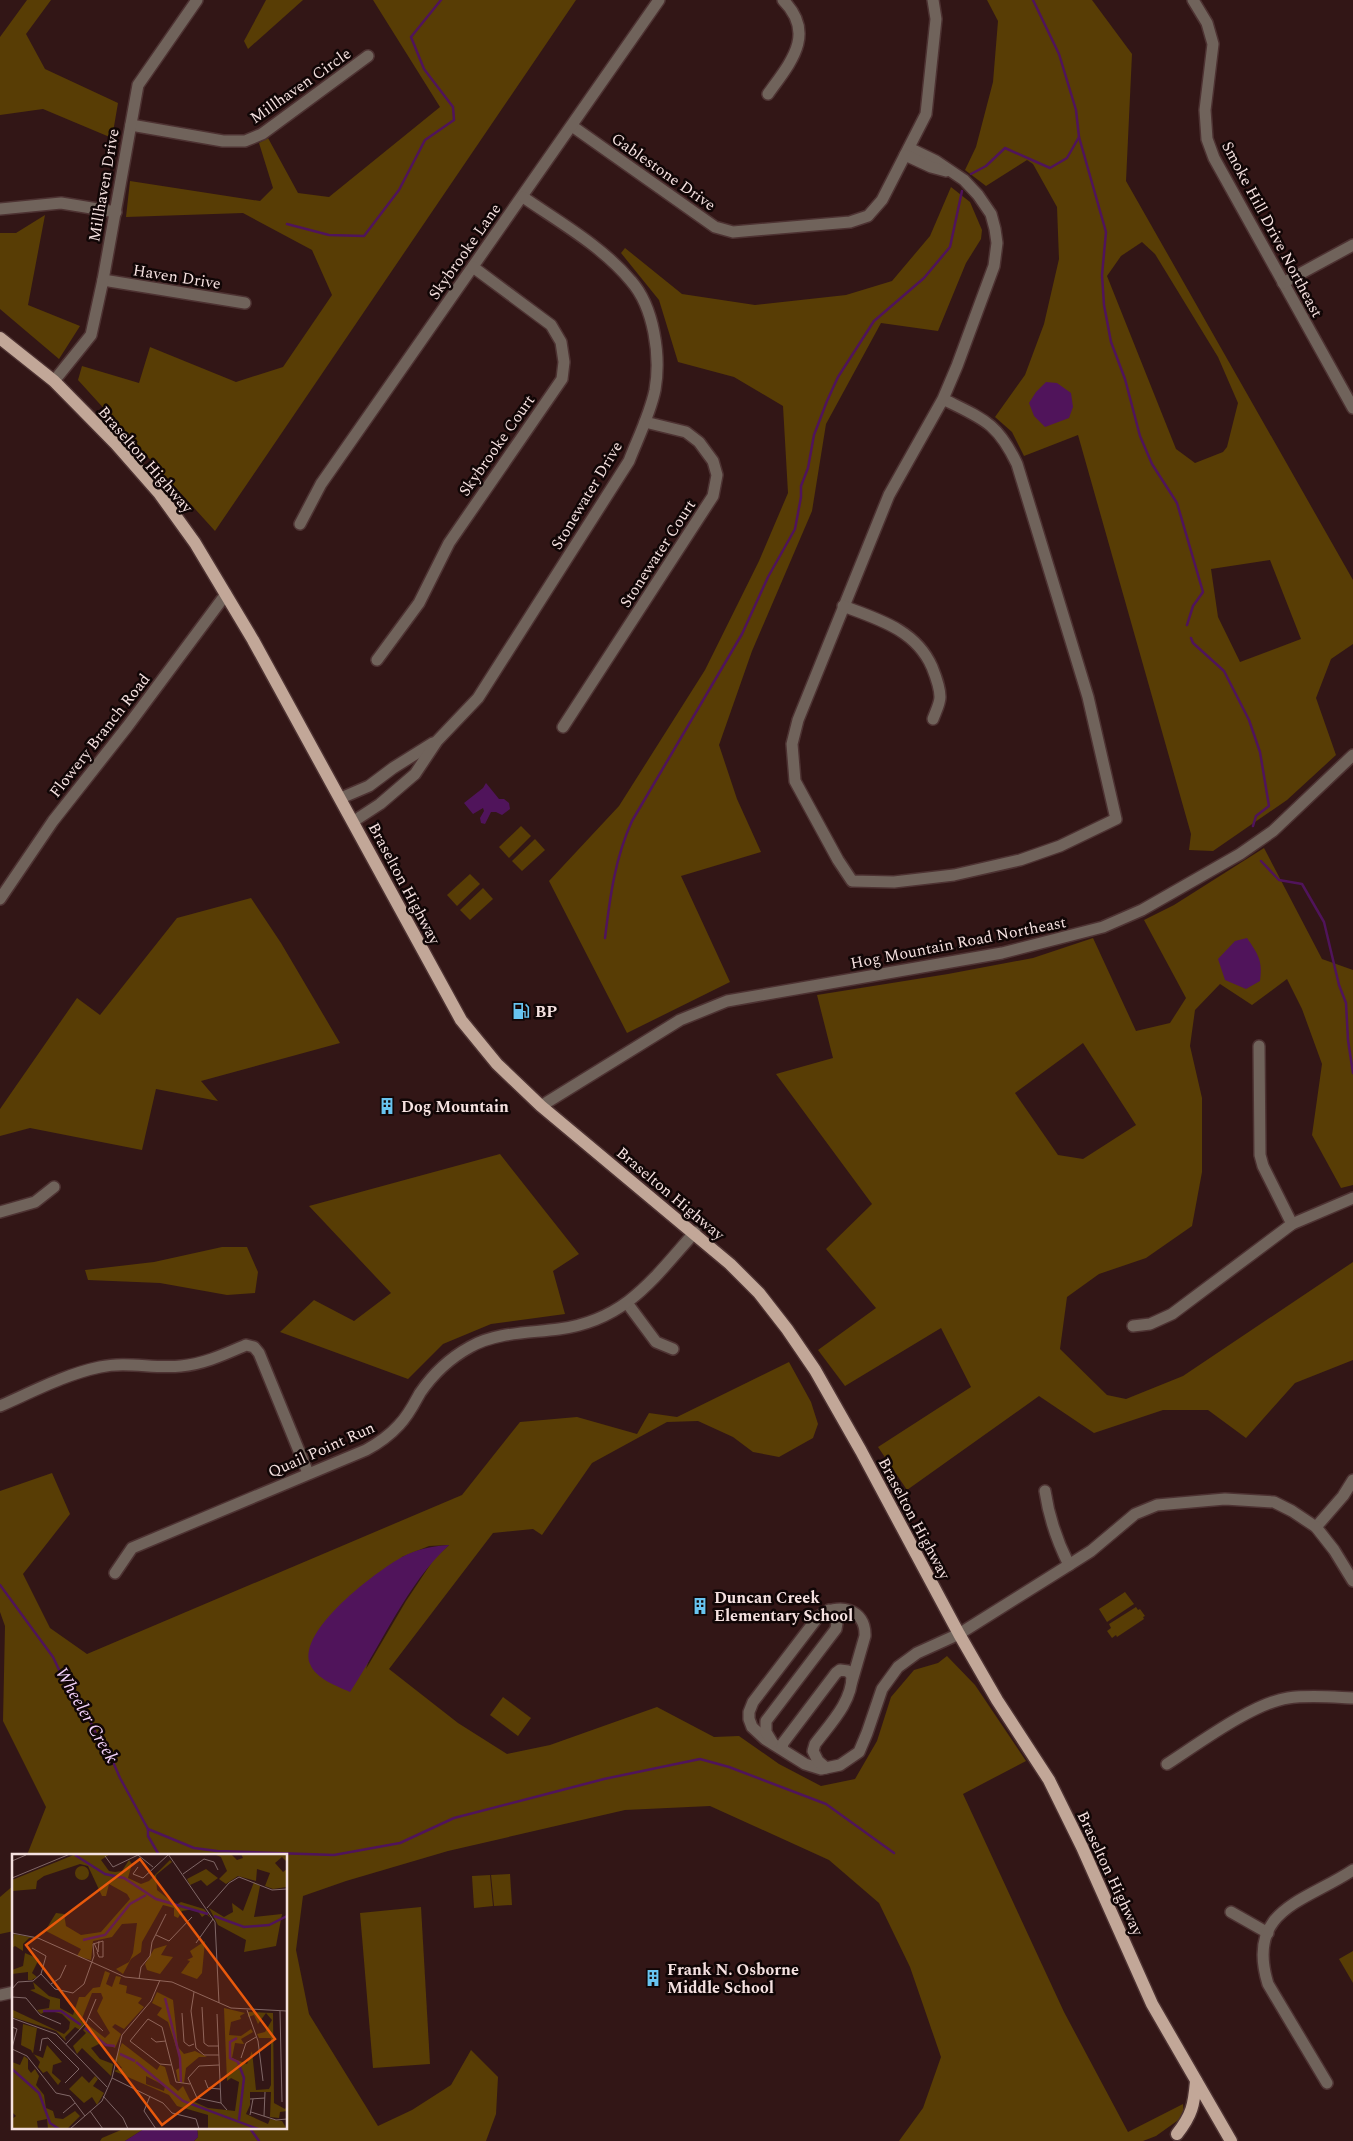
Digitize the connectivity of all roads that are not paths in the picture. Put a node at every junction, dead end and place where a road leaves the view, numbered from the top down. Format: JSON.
{"nodes":[{"id":1,"x":197,"y":0,"type":"edge"},
{"id":2,"x":659,"y":0,"type":"edge"},
{"id":3,"x":782,"y":0,"type":"edge"},
{"id":4,"x":933,"y":0,"type":"edge"},
{"id":5,"x":1192,"y":0,"type":"edge"},
{"id":6,"x":368,"y":56,"type":"dead end"},
{"id":7,"x":768,"y":94,"type":"dead end"},
{"id":8,"x":131,"y":124,"type":"junction"},
{"id":9,"x":572,"y":126,"type":"junction"},
{"id":10,"x":907,"y":151,"type":"junction"},
{"id":11,"x":523,"y":197,"type":"junction"},
{"id":12,"x":0,"y":209,"type":"edge"},
{"id":13,"x":116,"y":212,"type":"junction"},
{"id":14,"x":1353,"y":245,"type":"edge"},
{"id":15,"x":473,"y":268,"type":"junction"},
{"id":16,"x":103,"y":280,"type":"junction"},
{"id":17,"x":1283,"y":283,"type":"junction"},
{"id":18,"x":246,"y":303,"type":"dead end"},
{"id":19,"x":0,"y":338,"type":"edge"},
{"id":20,"x":54,"y":381,"type":"junction"},
{"id":21,"x":943,"y":399,"type":"junction"},
{"id":22,"x":1353,"y":408,"type":"edge"},
{"id":23,"x":645,"y":422,"type":"junction"},
{"id":24,"x":300,"y":524,"type":"dead end"},
{"id":25,"x":226,"y":594,"type":"junction"},
{"id":26,"x":843,"y":606,"type":"junction"},
{"id":27,"x":376,"y":660,"type":"dead end"},
{"id":28,"x":933,"y":719,"type":"dead end"},
{"id":29,"x":563,"y":727,"type":"dead end"},
{"id":30,"x":437,"y":741,"type":"junction"},
{"id":31,"x":1353,"y":755,"type":"edge"},
{"id":32,"x":341,"y":798,"type":"junction"},
{"id":33,"x":354,"y":821,"type":"junction"},
{"id":34,"x":0,"y":899,"type":"edge"},
{"id":35,"x":1259,"y":1046,"type":"dead end"},
{"id":36,"x":541,"y":1106,"type":"junction"},
{"id":37,"x":54,"y":1187,"type":"dead end"},
{"id":38,"x":1353,"y":1198,"type":"edge"},
{"id":39,"x":0,"y":1212,"type":"edge"},
{"id":40,"x":1292,"y":1224,"type":"junction"},
{"id":41,"x":695,"y":1232,"type":"junction"},
{"id":42,"x":627,"y":1303,"type":"junction"},
{"id":43,"x":1133,"y":1326,"type":"dead end"},
{"id":44,"x":673,"y":1349,"type":"dead end"},
{"id":45,"x":0,"y":1406,"type":"edge"},
{"id":46,"x":308,"y":1473,"type":"junction"},
{"id":47,"x":1353,"y":1480,"type":"edge"},
{"id":48,"x":1045,"y":1491,"type":"dead end"},
{"id":49,"x":1316,"y":1527,"type":"junction"},
{"id":50,"x":1070,"y":1565,"type":"junction"},
{"id":51,"x":115,"y":1573,"type":"dead end"},
{"id":52,"x":1353,"y":1581,"type":"edge"},
{"id":53,"x":829,"y":1610,"type":"junction"},
{"id":54,"x":959,"y":1634,"type":"junction"},
{"id":55,"x":852,"y":1680,"type":"junction"},
{"id":56,"x":1353,"y":1698,"type":"edge"},
{"id":57,"x":773,"y":1744,"type":"junction"},
{"id":58,"x":1166,"y":1764,"type":"dead end"},
{"id":59,"x":826,"y":1768,"type":"junction"},
{"id":60,"x":1353,"y":1870,"type":"edge"},
{"id":61,"x":1231,"y":1912,"type":"dead end"},
{"id":62,"x":1268,"y":1933,"type":"junction"},
{"id":63,"x":1196,"y":2081,"type":"junction"},
{"id":64,"x":1327,"y":2084,"type":"dead end"},
{"id":65,"x":1177,"y":2134,"type":"dead end"},
{"id":66,"x":1231,"y":2141,"type":"edge"}],
"edges":[{"from":1,"to":8,"type":"street","name":"Millhaven Drive"},
{"from":2,"to":9,"type":"street","name":"Skybrooke Lane"},
{"from":3,"to":7,"type":"street"},
{"from":4,"to":10,"type":"street","name":"Gablestone Drive"},
{"from":5,"to":17,"type":"street","name":"Smoke Hill Drive Northeast"},
{"from":6,"to":8,"type":"street","name":"Millhaven Circle"},
{"from":8,"to":13,"type":"street","name":"Millhaven Drive"},
{"from":9,"to":10,"type":"street","name":"Gablestone Drive"},
{"from":9,"to":11,"type":"street","name":"Skybrooke Lane"},
{"from":10,"to":21,"type":"street"},
{"from":11,"to":15,"type":"street","name":"Skybrooke Lane"},
{"from":11,"to":23,"type":"street","name":"Stonewater Drive"},
{"from":12,"to":13,"type":"street"},
{"from":13,"to":16,"type":"street","name":"Millhaven Drive"},
{"from":14,"to":17,"type":"street"},
{"from":15,"to":24,"type":"street","name":"Skybrooke Lane"},
{"from":15,"to":27,"type":"street","name":"Skybrooke Court"},
{"from":16,"to":18,"type":"street","name":"Haven Drive"},
{"from":16,"to":20,"type":"street","name":"Millhaven Drive"},
{"from":17,"to":22,"type":"street","name":"Smoke Hill Drive Northeast"},
{"from":19,"to":20,"type":"main road","name":"Braselton Highway"},
{"from":20,"to":25,"type":"main road","name":"Braselton Highway"},
{"from":21,"to":26,"type":"street"},
{"from":21,"to":26,"type":"street"},
{"from":23,"to":29,"type":"street","name":"Stonewater Court"},
{"from":23,"to":30,"type":"street","name":"Stonewater Drive"},
{"from":25,"to":32,"type":"main road","name":"Braselton Highway"},
{"from":25,"to":34,"type":"street","name":"Flowery Branch Road"},
{"from":26,"to":28,"type":"street"},
{"from":30,"to":32,"type":"street","name":"Stonewater Drive"},
{"from":30,"to":33,"type":"street","name":"Stonewater Drive"},
{"from":31,"to":36,"type":"street","name":"Hog Mountain Road Northeast"},
{"from":32,"to":33,"type":"main road","name":"Braselton Highway"},
{"from":33,"to":36,"type":"main road","name":"Braselton Highway"},
{"from":35,"to":40,"type":"street"},
{"from":36,"to":41,"type":"main road","name":"Braselton Highway"},
{"from":37,"to":39,"type":"street"},
{"from":38,"to":40,"type":"street"},
{"from":40,"to":43,"type":"street"},
{"from":41,"to":42,"type":"street","name":"Quail Point Run"},
{"from":41,"to":54,"type":"main road","name":"Braselton Highway"},
{"from":42,"to":44,"type":"street"},
{"from":42,"to":46,"type":"street","name":"Quail Point Run"},
{"from":45,"to":46,"type":"street"},
{"from":46,"to":51,"type":"street","name":"Quail Point Run"},
{"from":47,"to":49,"type":"street"},
{"from":48,"to":50,"type":"street"},
{"from":49,"to":50,"type":"street"},
{"from":49,"to":52,"type":"street"},
{"from":50,"to":54,"type":"street"},
{"from":53,"to":55,"type":"street"},
{"from":53,"to":57,"type":"street"},
{"from":53,"to":57,"type":"street"},
{"from":54,"to":59,"type":"street"},
{"from":54,"to":63,"type":"main road","name":"Braselton Highway"},
{"from":55,"to":57,"type":"street"},
{"from":55,"to":59,"type":"street"},
{"from":56,"to":58,"type":"street"},
{"from":57,"to":59,"type":"street"},
{"from":60,"to":62,"type":"street"},
{"from":61,"to":62,"type":"street"},
{"from":62,"to":64,"type":"street"},
{"from":63,"to":65,"type":"main road"},
{"from":63,"to":66,"type":"main road","name":"Braselton Highway"}]}
